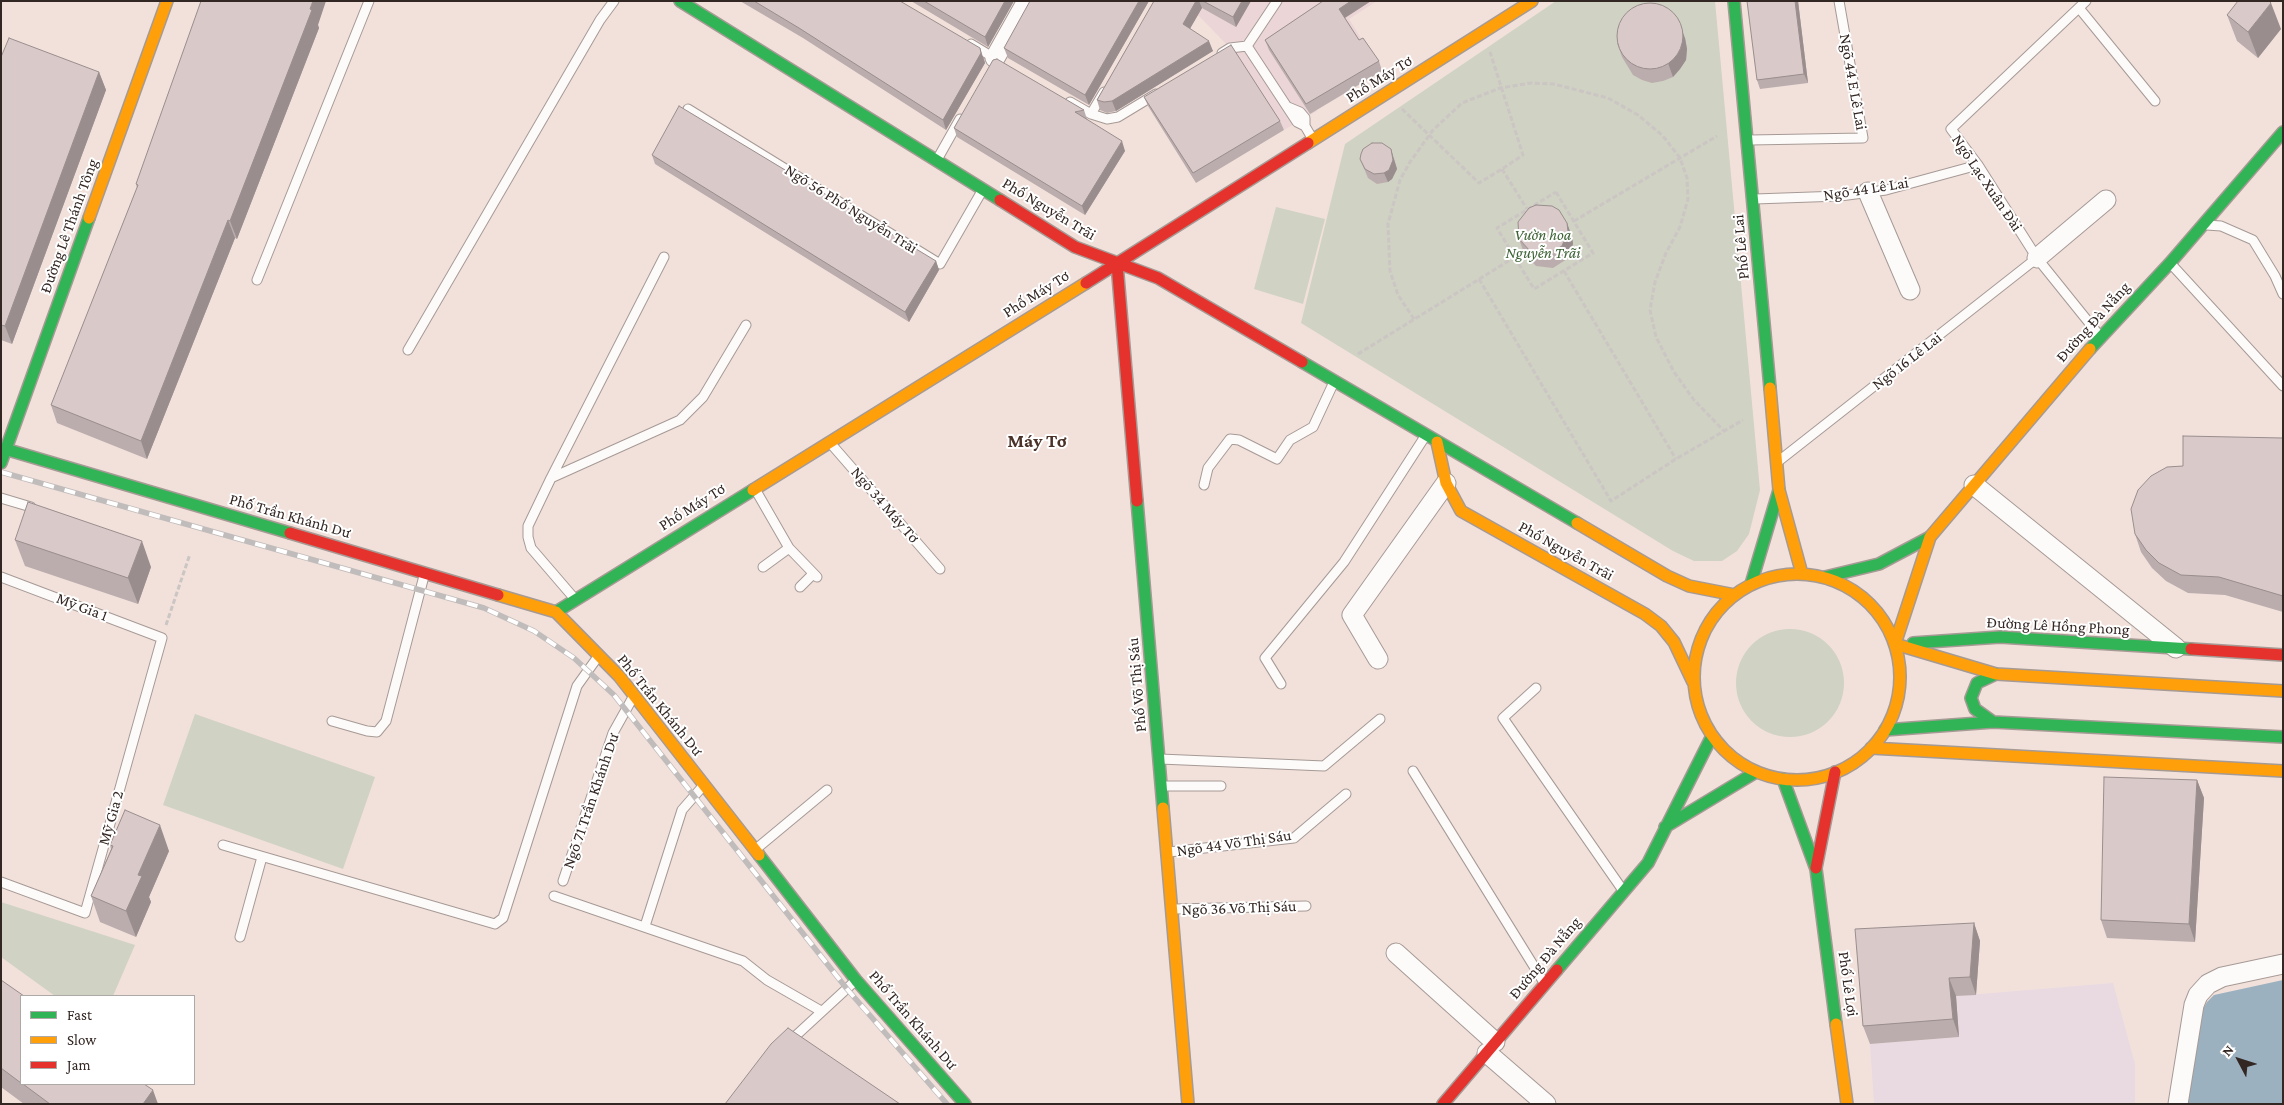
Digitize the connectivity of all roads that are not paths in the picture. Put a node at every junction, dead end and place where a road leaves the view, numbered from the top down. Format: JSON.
{"nodes":[{"id":1,"x":167,"y":1,"type":"edge"},
{"id":2,"x":369,"y":1,"type":"edge"},
{"id":3,"x":614,"y":1,"type":"edge"},
{"id":4,"x":680,"y":1,"type":"edge"},
{"id":5,"x":1027,"y":1,"type":"edge"},
{"id":6,"x":1277,"y":1,"type":"edge"},
{"id":7,"x":1532,"y":1,"type":"edge"},
{"id":8,"x":1734,"y":1,"type":"edge"},
{"id":9,"x":1839,"y":1,"type":"edge"},
{"id":10,"x":2086,"y":1,"type":"edge"},
{"id":11,"x":2079,"y":8,"type":"junction"},
{"id":12,"x":962,"y":39,"type":"edge"},
{"id":13,"x":1247,"y":46,"type":"junction"},
{"id":14,"x":1214,"y":58,"type":"edge"},
{"id":15,"x":996,"y":62,"type":"joint"},
{"id":16,"x":1110,"y":82,"type":"edge"},
{"id":17,"x":1166,"y":87,"type":"edge"},
{"id":18,"x":1059,"y":95,"type":"edge"},
{"id":19,"x":2154,"y":101,"type":"dead end"},
{"id":20,"x":966,"y":108,"type":"edge"},
{"id":21,"x":688,"y":109,"type":"edge"},
{"id":22,"x":1091,"y":114,"type":"junction"},
{"id":23,"x":2283,"y":132,"type":"edge"},
{"id":24,"x":1313,"y":140,"type":"junction"},
{"id":25,"x":1747,"y":140,"type":"junction"},
{"id":26,"x":937,"y":160,"type":"junction"},
{"id":27,"x":1978,"y":165,"type":"junction"},
{"id":28,"x":983,"y":189,"type":"junction"},
{"id":29,"x":1868,"y":192,"type":"junction"},
{"id":30,"x":1752,"y":199,"type":"junction"},
{"id":31,"x":2106,"y":200,"type":"dead end"},
{"id":32,"x":2202,"y":225,"type":"junction"},
{"id":33,"x":664,"y":257,"type":"dead end"},
{"id":34,"x":2037,"y":258,"type":"junction"},
{"id":35,"x":2170,"y":263,"type":"junction"},
{"id":36,"x":1117,"y":264,"type":"junction"},
{"id":37,"x":257,"y":280,"type":"dead end"},
{"id":38,"x":1910,"y":290,"type":"dead end"},
{"id":39,"x":2283,"y":294,"type":"edge"},
{"id":40,"x":746,"y":325,"type":"dead end"},
{"id":41,"x":2100,"y":337,"type":"junction"},
{"id":42,"x":408,"y":350,"type":"dead end"},
{"id":43,"x":1335,"y":381,"type":"junction"},
{"id":44,"x":2283,"y":386,"type":"edge"},
{"id":45,"x":1426,"y":436,"type":"junction"},
{"id":46,"x":829,"y":440,"type":"junction"},
{"id":47,"x":1437,"y":442,"type":"junction"},
{"id":48,"x":5,"y":450,"type":"junction"},
{"id":49,"x":1,"y":463,"type":"edge"},
{"id":50,"x":1776,"y":464,"type":"junction"},
{"id":51,"x":550,"y":478,"type":"junction"},
{"id":52,"x":1446,"y":483,"type":"junction"},
{"id":53,"x":1974,"y":484,"type":"junction"},
{"id":54,"x":1204,"y":485,"type":"dead end"},
{"id":55,"x":754,"y":487,"type":"junction"},
{"id":56,"x":1778,"y":490,"type":"junction"},
{"id":57,"x":1,"y":498,"type":"edge"},
{"id":58,"x":31,"y":507,"type":"edge"},
{"id":59,"x":1930,"y":537,"type":"junction"},
{"id":60,"x":789,"y":548,"type":"junction"},
{"id":61,"x":763,"y":567,"type":"dead end"},
{"id":62,"x":940,"y":569,"type":"dead end"},
{"id":63,"x":424,"y":573,"type":"junction"},
{"id":64,"x":1802,"y":574,"type":"junction"},
{"id":65,"x":1,"y":577,"type":"edge"},
{"id":66,"x":1825,"y":577,"type":"junction"},
{"id":67,"x":1751,"y":584,"type":"junction"},
{"id":68,"x":800,"y":587,"type":"dead end"},
{"id":69,"x":1734,"y":595,"type":"junction"},
{"id":70,"x":575,"y":599,"type":"junction"},
{"id":71,"x":556,"y":612,"type":"junction"},
{"id":72,"x":162,"y":638,"type":"joint"},
{"id":73,"x":1895,"y":644,"type":"junction"},
{"id":74,"x":2176,"y":648,"type":"junction"},
{"id":75,"x":2283,"y":655,"type":"edge"},
{"id":76,"x":598,"y":656,"type":"junction"},
{"id":77,"x":1378,"y":659,"type":"dead end"},
{"id":78,"x":1996,"y":674,"type":"junction"},
{"id":79,"x":1694,"y":682,"type":"junction"},
{"id":80,"x":1282,"y":684,"type":"dead end"},
{"id":81,"x":1536,"y":688,"type":"dead end"},
{"id":82,"x":2283,"y":692,"type":"edge"},
{"id":83,"x":634,"y":695,"type":"junction"},
{"id":84,"x":1380,"y":719,"type":"dead end"},
{"id":85,"x":332,"y":721,"type":"dead end"},
{"id":86,"x":1993,"y":722,"type":"junction"},
{"id":87,"x":1885,"y":730,"type":"junction"},
{"id":88,"x":1712,"y":736,"type":"junction"},
{"id":89,"x":2283,"y":737,"type":"edge"},
{"id":90,"x":1871,"y":748,"type":"junction"},
{"id":91,"x":1160,"y":759,"type":"junction"},
{"id":92,"x":1413,"y":771,"type":"dead end"},
{"id":93,"x":2283,"y":771,"type":"edge"},
{"id":94,"x":1756,"y":772,"type":"junction"},
{"id":95,"x":1835,"y":772,"type":"junction"},
{"id":96,"x":1783,"y":779,"type":"junction"},
{"id":97,"x":703,"y":786,"type":"junction"},
{"id":98,"x":1160,"y":786,"type":"junction"},
{"id":99,"x":1221,"y":786,"type":"dead end"},
{"id":100,"x":827,"y":790,"type":"dead end"},
{"id":101,"x":1346,"y":794,"type":"dead end"},
{"id":102,"x":1664,"y":828,"type":"junction"},
{"id":103,"x":222,"y":845,"type":"dead end"},
{"id":104,"x":753,"y":851,"type":"junction"},
{"id":105,"x":1166,"y":852,"type":"junction"},
{"id":106,"x":262,"y":856,"type":"junction"},
{"id":107,"x":1816,"y":869,"type":"junction"},
{"id":108,"x":563,"y":881,"type":"dead end"},
{"id":109,"x":1,"y":882,"type":"edge"},
{"id":110,"x":1624,"y":891,"type":"junction"},
{"id":111,"x":554,"y":896,"type":"dead end"},
{"id":112,"x":1306,"y":906,"type":"dead end"},
{"id":113,"x":1172,"y":910,"type":"junction"},
{"id":114,"x":645,"y":926,"type":"junction"},
{"id":115,"x":240,"y":937,"type":"dead end"},
{"id":116,"x":1396,"y":953,"type":"dead end"},
{"id":117,"x":2283,"y":964,"type":"edge"},
{"id":118,"x":856,"y":980,"type":"junction"},
{"id":119,"x":1544,"y":984,"type":"junction"},
{"id":120,"x":822,"y":1011,"type":"junction"},
{"id":121,"x":1491,"y":1047,"type":"junction"},
{"id":122,"x":782,"y":1049,"type":"edge"},
{"id":123,"x":964,"y":1104,"type":"edge"},
{"id":124,"x":1188,"y":1104,"type":"edge"},
{"id":125,"x":1442,"y":1104,"type":"edge"},
{"id":126,"x":1546,"y":1104,"type":"edge"},
{"id":127,"x":1848,"y":1104,"type":"edge"},
{"id":128,"x":2178,"y":1104,"type":"edge"}],
"edges":[{"from":1,"to":48,"type":"main road","name":"Đường Lê Thánh Tông"},
{"from":2,"to":37,"type":"lane"},
{"from":3,"to":42,"type":"lane"},
{"from":4,"to":26,"type":"main road","name":"Phố Nguyễn Trãi"},
{"from":5,"to":15,"type":"street"},
{"from":6,"to":13,"type":"lane"},
{"from":7,"to":24,"type":"main road","name":"Phố Máy Tơ"},
{"from":8,"to":25,"type":"main road","name":"Phố Lê Lai"},
{"from":9,"to":25,"type":"lane","name":"Ngõ 44 E Lê Lai"},
{"from":10,"to":11,"type":"lane","name":"Ngõ Lạc Xuân Đài"},
{"from":11,"to":19,"type":"lane"},
{"from":11,"to":27,"type":"lane","name":"Ngõ Lạc Xuân Đài"},
{"from":12,"to":15,"type":"lane"},
{"from":13,"to":14,"type":"lane"},
{"from":13,"to":24,"type":"lane"},
{"from":16,"to":22,"type":"lane"},
{"from":17,"to":22,"type":"lane"},
{"from":18,"to":22,"type":"lane"},
{"from":20,"to":26,"type":"lane"},
{"from":21,"to":28,"type":"lane","name":"Ngõ 56 Phố Nguyễn Trãi"},
{"from":23,"to":32,"type":"main road","name":"Đường Đà Nẵng"},
{"from":24,"to":36,"type":"main road","name":"Phố Máy Tơ"},
{"from":25,"to":30,"type":"main road","name":"Phố Lê Lai"},
{"from":26,"to":28,"type":"main road","name":"Phố Nguyễn Trãi"},
{"from":27,"to":29,"type":"lane","name":"Ngõ 44 Lê Lai"},
{"from":27,"to":34,"type":"lane","name":"Ngõ Lạc Xuân Đài"},
{"from":28,"to":36,"type":"main road","name":"Phố Nguyễn Trãi"},
{"from":29,"to":30,"type":"lane","name":"Ngõ 44 Lê Lai"},
{"from":29,"to":38,"type":"street"},
{"from":30,"to":50,"type":"main road","name":"Phố Lê Lai"},
{"from":31,"to":34,"type":"street"},
{"from":32,"to":35,"type":"main road","name":"Đường Đà Nẵng"},
{"from":32,"to":39,"type":"lane"},
{"from":33,"to":51,"type":"lane"},
{"from":34,"to":41,"type":"lane","name":"Ngõ Lạc Xuân Đài"},
{"from":34,"to":50,"type":"lane","name":"Ngõ 16 Lê Lai"},
{"from":35,"to":41,"type":"main road","name":"Đường Đà Nẵng"},
{"from":35,"to":44,"type":"lane"},
{"from":36,"to":43,"type":"main road","name":"Phố Nguyễn Trãi"},
{"from":36,"to":46,"type":"main road","name":"Phố Máy Tơ"},
{"from":36,"to":91,"type":"main road","name":"Phố Võ Thị Sáu"},
{"from":40,"to":51,"type":"lane"},
{"from":41,"to":53,"type":"main road","name":"Đường Đà Nẵng"},
{"from":43,"to":45,"type":"main road","name":"Phố Nguyễn Trãi"},
{"from":43,"to":54,"type":"lane"},
{"from":45,"to":47,"type":"main road","name":"Phố Nguyễn Trãi"},
{"from":45,"to":80,"type":"lane"},
{"from":46,"to":55,"type":"main road","name":"Phố Máy Tơ"},
{"from":46,"to":62,"type":"lane","name":"Ngõ 34 Máy Tơ"},
{"from":47,"to":52,"type":"main road","name":"Phố Nguyễn Trãi"},
{"from":47,"to":69,"type":"main road","name":"Phố Nguyễn Trãi"},
{"from":48,"to":49,"type":"main road","name":"Đường Lê Thánh Tông"},
{"from":48,"to":63,"type":"main road","name":"Phố Trần Khánh Dư"},
{"from":50,"to":56,"type":"main road","name":"Phố Lê Lai"},
{"from":51,"to":70,"type":"lane"},
{"from":52,"to":77,"type":"street"},
{"from":52,"to":79,"type":"main road","name":"Phố Nguyễn Trãi"},
{"from":53,"to":59,"type":"main road","name":"Đường Đà Nẵng"},
{"from":53,"to":74,"type":"street"},
{"from":55,"to":60,"type":"lane"},
{"from":55,"to":70,"type":"main road","name":"Phố Máy Tơ"},
{"from":56,"to":64,"type":"main road","name":"Phố Lê Lai"},
{"from":56,"to":67,"type":"main road","name":"Phố Lê Lai"},
{"from":57,"to":58,"type":"lane"},
{"from":59,"to":66,"type":"main road","name":"Đường Đà Nẵng"},
{"from":59,"to":73,"type":"main road","name":"Đường Đà Nẵng"},
{"from":60,"to":61,"type":"lane"},
{"from":60,"to":68,"type":"lane"},
{"from":63,"to":71,"type":"main road","name":"Phố Trần Khánh Dư"},
{"from":63,"to":85,"type":"lane"},
{"from":64,"to":66,"type":"main road"},
{"from":64,"to":67,"type":"main road"},
{"from":65,"to":72,"type":"lane","name":"Mỹ Gia 1"},
{"from":66,"to":73,"type":"main road"},
{"from":67,"to":69,"type":"main road"},
{"from":69,"to":79,"type":"main road"},
{"from":70,"to":71,"type":"main road","name":"Phố Máy Tơ"},
{"from":71,"to":76,"type":"main road","name":"Phố Trần Khánh Dư"},
{"from":72,"to":109,"type":"lane","name":"Mỹ Gia 2"},
{"from":73,"to":74,"type":"main road","name":"Đường Lê Hồng Phong"},
{"from":73,"to":78,"type":"main road"},
{"from":73,"to":87,"type":"main road"},
{"from":74,"to":75,"type":"main road","name":"Đường Lê Hồng Phong"},
{"from":76,"to":83,"type":"main road","name":"Phố Trần Khánh Dư"},
{"from":76,"to":106,"type":"lane"},
{"from":78,"to":82,"type":"main road"},
{"from":78,"to":86,"type":"main road"},
{"from":79,"to":88,"type":"main road"},
{"from":81,"to":110,"type":"lane"},
{"from":83,"to":97,"type":"main road","name":"Phố Trần Khánh Dư"},
{"from":83,"to":108,"type":"lane","name":"Ngõ 71 Trần Khánh Dư"},
{"from":84,"to":91,"type":"lane"},
{"from":86,"to":87,"type":"main road"},
{"from":86,"to":89,"type":"main road"},
{"from":87,"to":90,"type":"main road"},
{"from":88,"to":94,"type":"main road"},
{"from":88,"to":102,"type":"main road","name":"Đường Đà Nẵng"},
{"from":90,"to":93,"type":"main road"},
{"from":90,"to":95,"type":"main road"},
{"from":91,"to":98,"type":"main road","name":"Phố Võ Thị Sáu"},
{"from":92,"to":119,"type":"lane"},
{"from":94,"to":96,"type":"main road"},
{"from":94,"to":102,"type":"main road"},
{"from":95,"to":96,"type":"main road"},
{"from":95,"to":107,"type":"main road","name":"Phố Lê Lợi"},
{"from":96,"to":107,"type":"main road","name":"Phố Lê Lợi"},
{"from":97,"to":104,"type":"main road","name":"Phố Trần Khánh Dư"},
{"from":97,"to":114,"type":"lane"},
{"from":98,"to":99,"type":"lane"},
{"from":98,"to":105,"type":"main road","name":"Phố Võ Thị Sáu"},
{"from":100,"to":104,"type":"lane"},
{"from":101,"to":105,"type":"lane","name":"Ngõ 44 Võ Thị Sáu"},
{"from":102,"to":110,"type":"main road","name":"Đường Đà Nẵng"},
{"from":103,"to":106,"type":"lane"},
{"from":104,"to":118,"type":"main road","name":"Phố Trần Khánh Dư"},
{"from":105,"to":113,"type":"main road","name":"Phố Võ Thị Sáu"},
{"from":106,"to":115,"type":"lane"},
{"from":107,"to":127,"type":"main road","name":"Phố Lê Lợi"},
{"from":110,"to":119,"type":"main road","name":"Đường Đà Nẵng"},
{"from":111,"to":114,"type":"lane"},
{"from":112,"to":113,"type":"lane","name":"Ngõ 36 Võ Thị Sáu"},
{"from":113,"to":124,"type":"main road","name":"Phố Võ Thị Sáu"},
{"from":114,"to":120,"type":"lane"},
{"from":116,"to":121,"type":"street"},
{"from":117,"to":128,"type":"street"},
{"from":118,"to":120,"type":"lane"},
{"from":118,"to":123,"type":"main road","name":"Phố Trần Khánh Dư"},
{"from":119,"to":121,"type":"main road","name":"Đường Đà Nẵng"},
{"from":120,"to":122,"type":"lane"},
{"from":121,"to":125,"type":"main road","name":"Đường Đà Nẵng"},
{"from":121,"to":126,"type":"street"}]}
